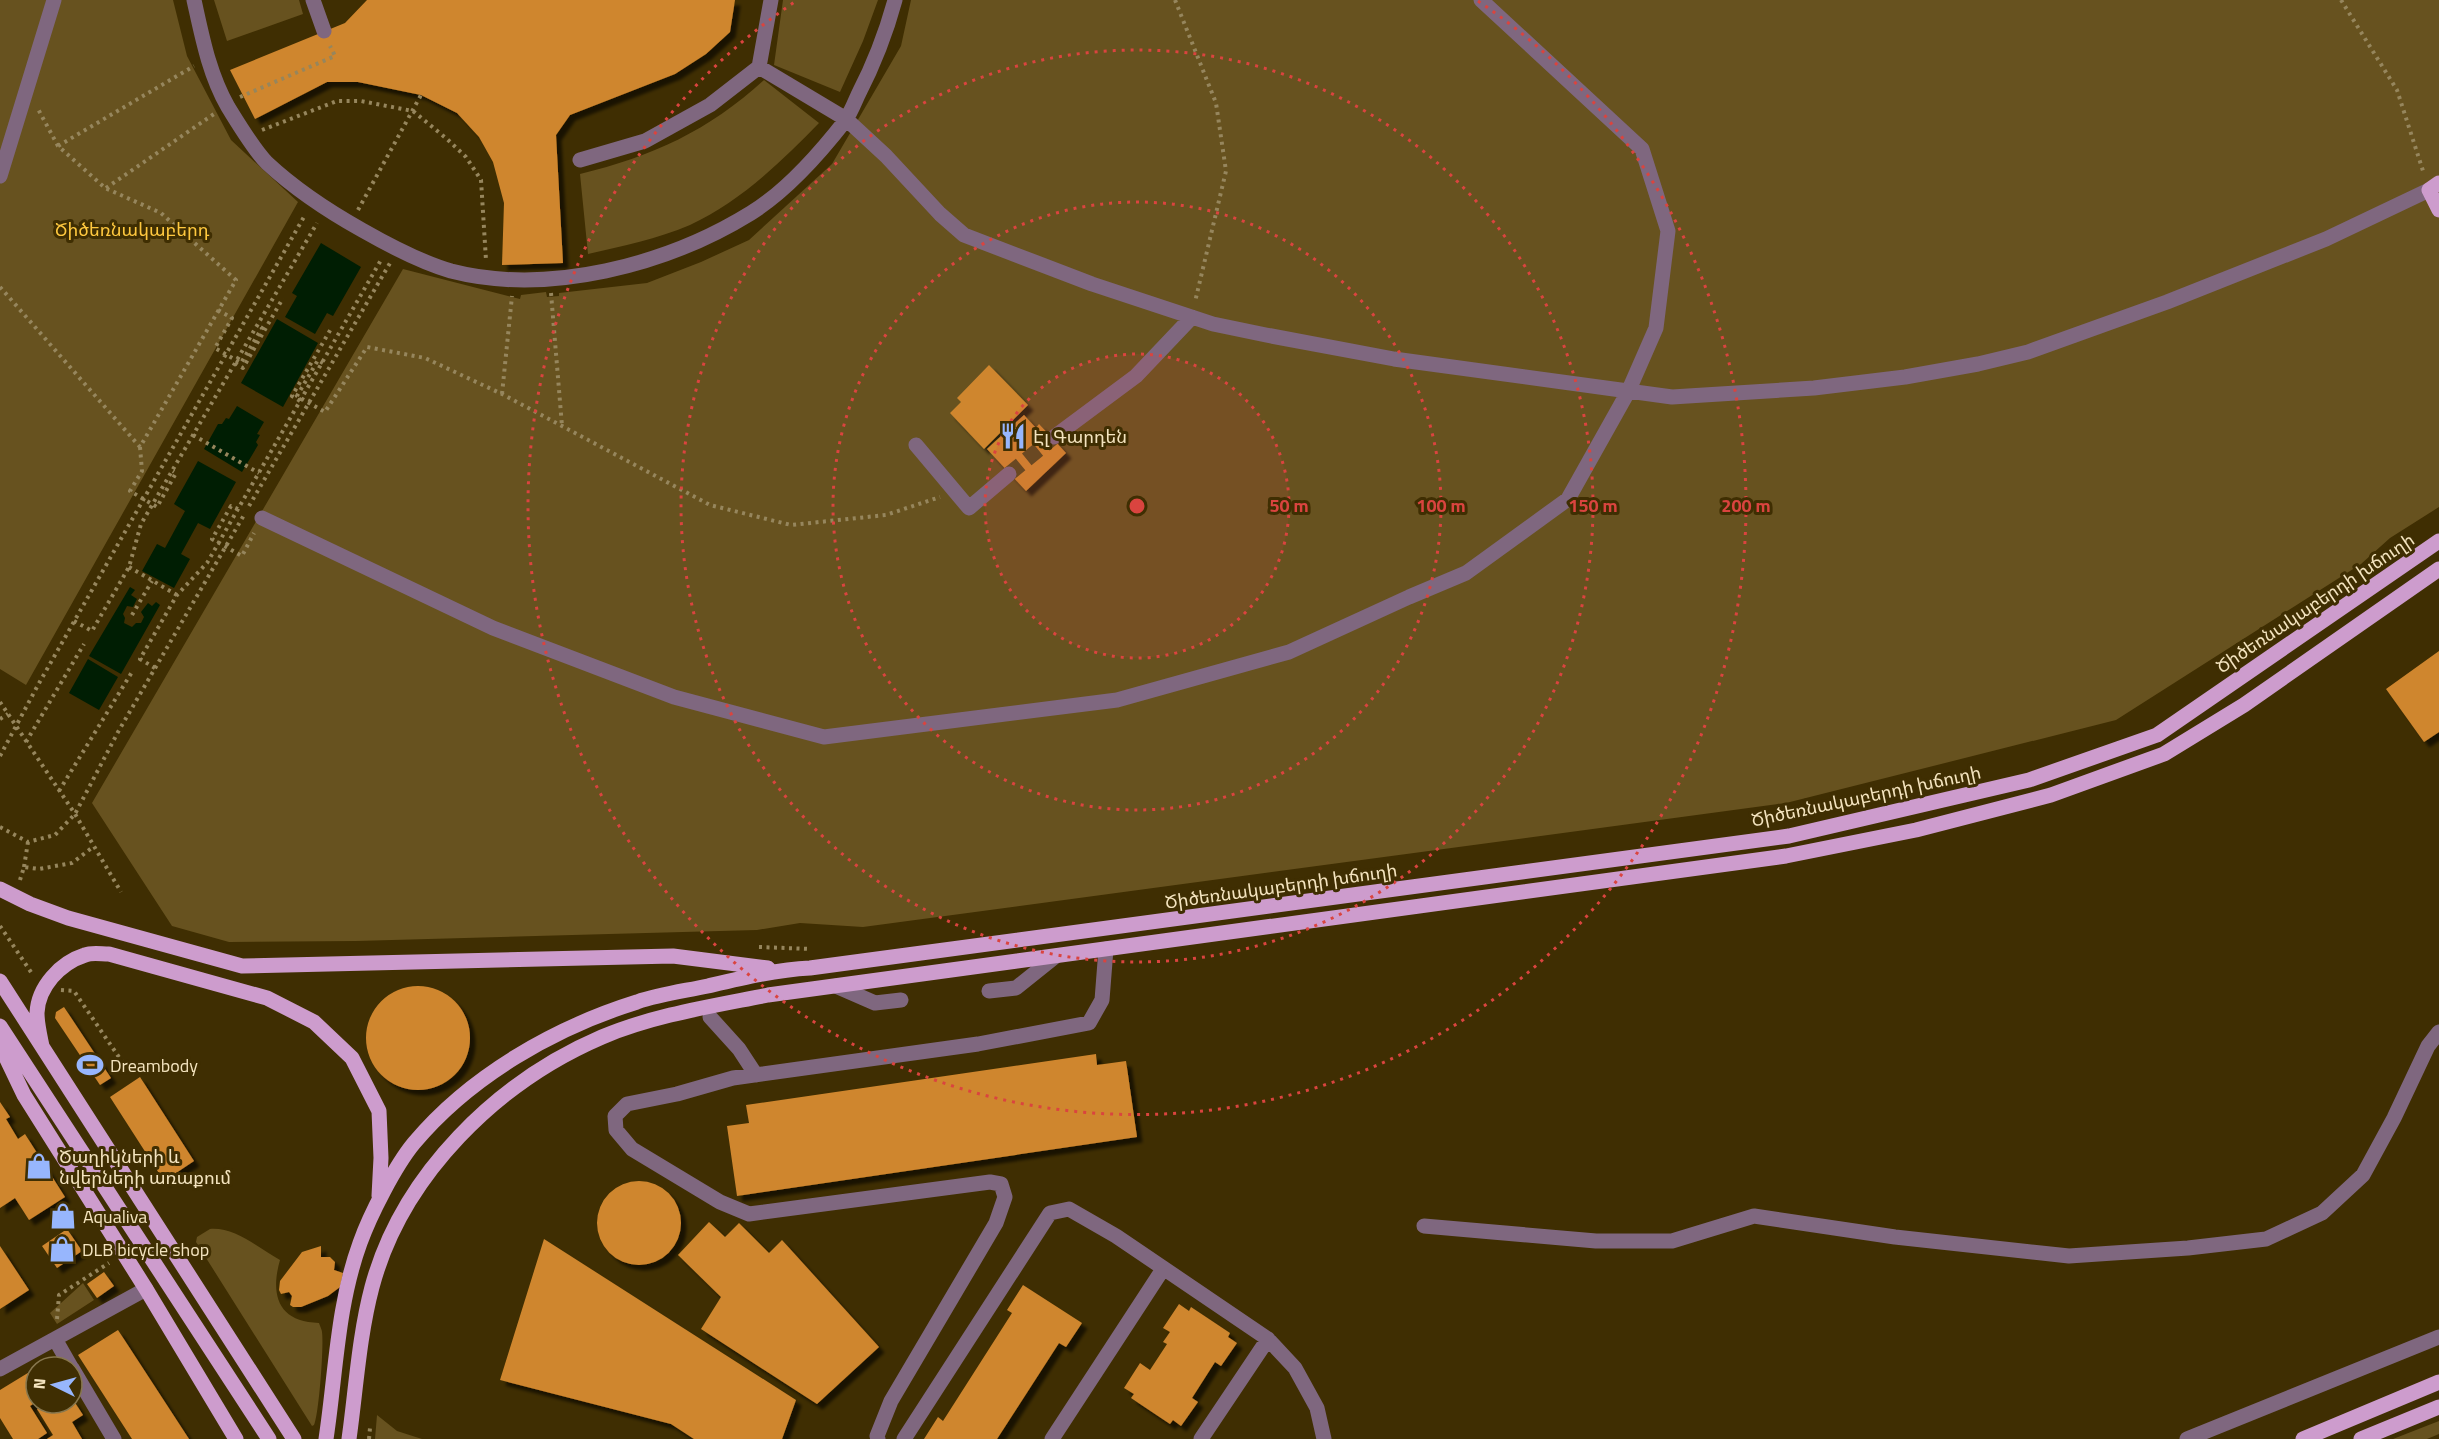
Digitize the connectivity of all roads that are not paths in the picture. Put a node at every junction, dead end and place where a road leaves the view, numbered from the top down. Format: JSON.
{"nodes":[{"id":1,"x":54,"y":0,"type":"edge"},
{"id":2,"x":194,"y":0,"type":"edge"},
{"id":3,"x":313,"y":0,"type":"edge"},
{"id":4,"x":771,"y":0,"type":"edge"},
{"id":5,"x":895,"y":0,"type":"edge"},
{"id":6,"x":1481,"y":0,"type":"edge"},
{"id":7,"x":324,"y":31,"type":"dead end"},
{"id":8,"x":759,"y":67,"type":"junction"},
{"id":9,"x":846,"y":119,"type":"junction"},
{"id":10,"x":580,"y":160,"type":"dead end"},
{"id":11,"x":0,"y":176,"type":"edge"},
{"id":12,"x":2434,"y":187,"type":"edge"},
{"id":13,"x":2439,"y":210,"type":"edge"},
{"id":14,"x":1192,"y":317,"type":"junction"},
{"id":15,"x":1628,"y":392,"type":"junction"},
{"id":16,"x":1054,"y":437,"type":"tunnel mouth"},
{"id":17,"x":916,"y":445,"type":"dead end"},
{"id":18,"x":1009,"y":474,"type":"tunnel mouth"},
{"id":19,"x":262,"y":518,"type":"dead end"},
{"id":20,"x":2439,"y":541,"type":"edge"},
{"id":21,"x":2439,"y":569,"type":"edge"},
{"id":22,"x":0,"y":890,"type":"edge"},
{"id":23,"x":1106,"y":949,"type":"junction"},
{"id":24,"x":1056,"y":956,"type":"junction"},
{"id":25,"x":780,"y":970,"type":"junction"},
{"id":26,"x":0,"y":981,"type":"edge"},
{"id":27,"x":836,"y":986,"type":"junction"},
{"id":28,"x":989,"y":991,"type":"dead end"},
{"id":29,"x":901,"y":1000,"type":"dead end"},
{"id":30,"x":710,"y":1017,"type":"dead end"},
{"id":31,"x":0,"y":1026,"type":"edge"},
{"id":32,"x":2439,"y":1032,"type":"edge"},
{"id":33,"x":0,"y":1045,"type":"edge"},
{"id":34,"x":42,"y":1046,"type":"junction"},
{"id":35,"x":756,"y":1075,"type":"junction"},
{"id":36,"x":379,"y":1201,"type":"junction"},
{"id":37,"x":1425,"y":1226,"type":"dead end"},
{"id":38,"x":1163,"y":1269,"type":"junction"},
{"id":39,"x":146,"y":1288,"type":"junction"},
{"id":40,"x":2439,"y":1336,"type":"edge"},
{"id":41,"x":55,"y":1339,"type":"junction"},
{"id":42,"x":1268,"y":1339,"type":"junction"},
{"id":43,"x":64,"y":1355,"type":"edge"},
{"id":44,"x":1,"y":1367,"type":"edge"},
{"id":45,"x":2439,"y":1382,"type":"edge"},
{"id":46,"x":84,"y":1388,"type":"edge"},
{"id":47,"x":2439,"y":1407,"type":"edge"},
{"id":48,"x":114,"y":1439,"type":"edge"},
{"id":49,"x":236,"y":1439,"type":"edge"},
{"id":50,"x":269,"y":1439,"type":"edge"},
{"id":51,"x":294,"y":1439,"type":"edge"},
{"id":52,"x":326,"y":1439,"type":"edge"},
{"id":53,"x":349,"y":1439,"type":"edge"},
{"id":54,"x":878,"y":1439,"type":"edge"},
{"id":55,"x":904,"y":1439,"type":"edge"},
{"id":56,"x":1052,"y":1439,"type":"edge"},
{"id":57,"x":1201,"y":1439,"type":"edge"},
{"id":58,"x":1324,"y":1439,"type":"edge"},
{"id":59,"x":2187,"y":1439,"type":"edge"},
{"id":60,"x":2303,"y":1439,"type":"edge"},
{"id":61,"x":2361,"y":1439,"type":"edge"}],
"edges":[{"from":1,"to":11,"type":"street"},
{"from":2,"to":9,"type":"street"},
{"from":3,"to":7,"type":"street"},
{"from":4,"to":8,"type":"street"},
{"from":5,"to":9,"type":"street"},
{"from":6,"to":15,"type":"street"},
{"from":8,"to":9,"type":"street"},
{"from":8,"to":10,"type":"street"},
{"from":9,"to":14,"type":"street"},
{"from":12,"to":13,"type":"main road"},
{"from":12,"to":15,"type":"street"},
{"from":14,"to":15,"type":"street"},
{"from":14,"to":16,"type":"street"},
{"from":15,"to":19,"type":"street"},
{"from":17,"to":18,"type":"street"},
{"from":20,"to":25,"type":"main road","name":"Ծիծեռնակաբերդի խճուղի"},
{"from":21,"to":23,"type":"main road"},
{"from":22,"to":25,"type":"main road"},
{"from":23,"to":24,"type":"main road"},
{"from":23,"to":35,"type":"street"},
{"from":24,"to":27,"type":"main road"},
{"from":24,"to":28,"type":"street"},
{"from":25,"to":36,"type":"main road","name":"Ծիծեռնակաբերդի խճուղի"},
{"from":26,"to":34,"type":"main road"},
{"from":27,"to":29,"type":"street"},
{"from":27,"to":53,"type":"main road"},
{"from":30,"to":35,"type":"street"},
{"from":31,"to":50,"type":"main road"},
{"from":32,"to":37,"type":"street"},
{"from":33,"to":39,"type":"main road"},
{"from":34,"to":36,"type":"main road"},
{"from":34,"to":51,"type":"main road"},
{"from":35,"to":54,"type":"street"},
{"from":36,"to":52,"type":"main road","name":"Ծիծեռնակաբերդի խճուղի"},
{"from":38,"to":42,"type":"street"},
{"from":38,"to":55,"type":"street"},
{"from":38,"to":56,"type":"street"},
{"from":39,"to":41,"type":"street"},
{"from":39,"to":49,"type":"main road"},
{"from":40,"to":59,"type":"street"},
{"from":41,"to":43,"type":"street"},
{"from":41,"to":44,"type":"street"},
{"from":42,"to":57,"type":"street"},
{"from":42,"to":58,"type":"street"},
{"from":45,"to":60,"type":"main road"},
{"from":46,"to":48,"type":"street"},
{"from":47,"to":61,"type":"main road"}]}
